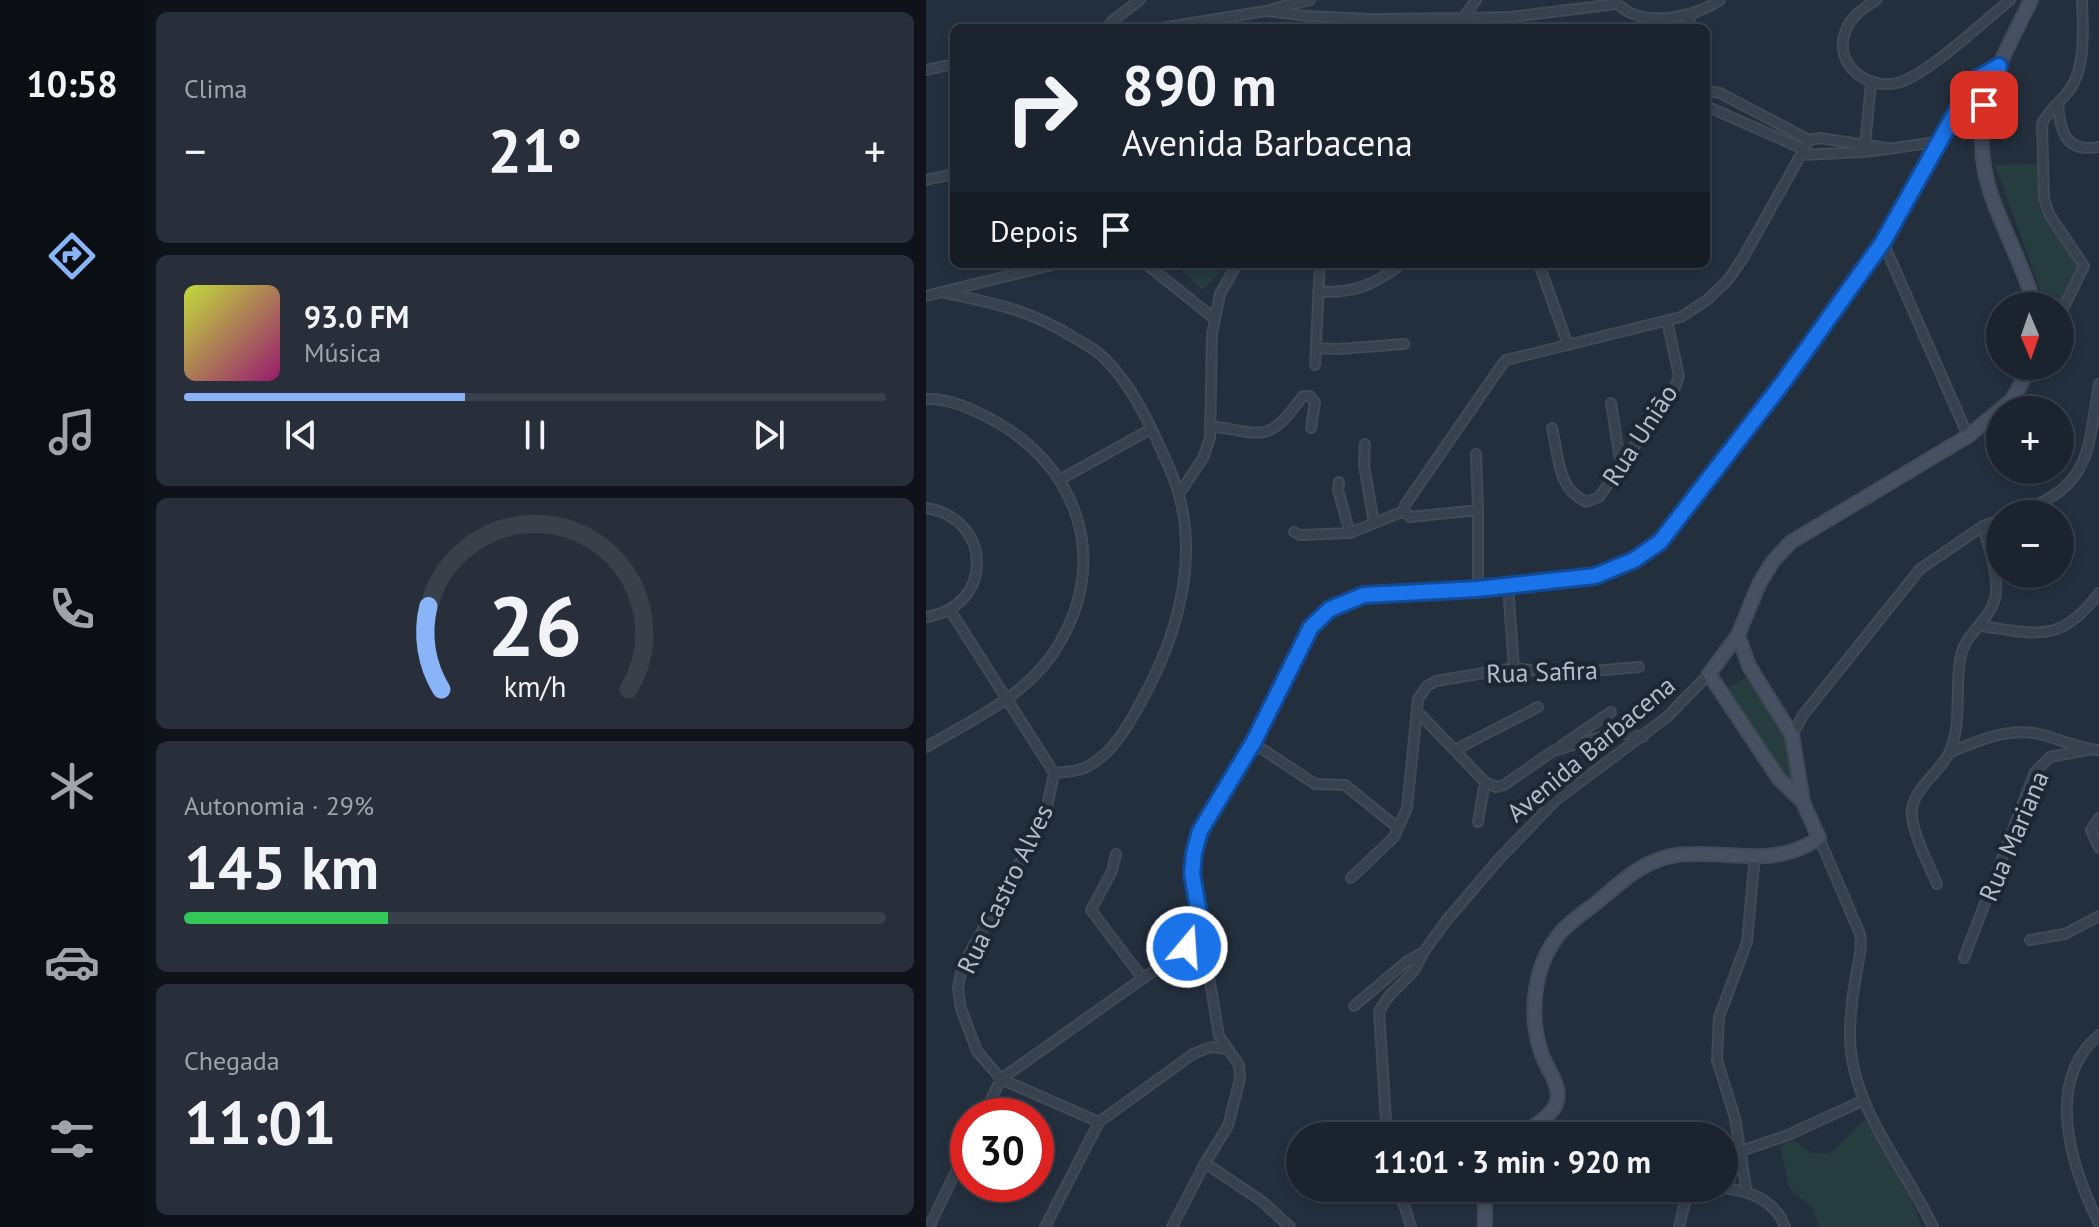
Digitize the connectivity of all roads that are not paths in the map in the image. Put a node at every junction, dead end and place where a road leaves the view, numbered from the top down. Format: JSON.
{"nodes":[{"id":1,"x":1140,"y":0,"type":"edge"},
{"id":2,"x":1310,"y":0,"type":"edge"},
{"id":3,"x":1476,"y":0,"type":"edge"},
{"id":4,"x":1720,"y":0,"type":"edge"},
{"id":5,"x":1876,"y":0,"type":"edge"},
{"id":6,"x":2010,"y":0,"type":"edge"},
{"id":7,"x":2031,"y":0,"type":"edge"},
{"id":8,"x":2082,"y":0,"type":"edge"},
{"id":9,"x":1616,"y":2,"type":"edge"},
{"id":10,"x":1266,"y":11,"type":"junction"},
{"id":11,"x":1693,"y":13,"type":"junction"},
{"id":12,"x":1307,"y":16,"type":"junction"},
{"id":13,"x":1463,"y":18,"type":"junction"},
{"id":14,"x":1110,"y":24,"type":"edge"},
{"id":15,"x":1186,"y":24,"type":"edge"},
{"id":16,"x":1308,"y":24,"type":"edge"},
{"id":17,"x":1687,"y":24,"type":"edge"},
{"id":18,"x":950,"y":65,"type":"edge"},
{"id":19,"x":1999,"y":66,"type":"junction"},
{"id":20,"x":926,"y":70,"type":"edge"},
{"id":21,"x":1871,"y":83,"type":"junction"},
{"id":22,"x":1710,"y":92,"type":"edge"},
{"id":23,"x":2058,"y":103,"type":"junction"},
{"id":24,"x":1710,"y":108,"type":"edge"},
{"id":25,"x":1809,"y":140,"type":"junction"},
{"id":26,"x":1937,"y":142,"type":"junction"},
{"id":27,"x":2099,"y":147,"type":"edge"},
{"id":28,"x":1865,"y":148,"type":"junction"},
{"id":29,"x":1802,"y":152,"type":"junction"},
{"id":30,"x":950,"y":175,"type":"edge"},
{"id":31,"x":926,"y":180,"type":"edge"},
{"id":32,"x":1883,"y":242,"type":"junction"},
{"id":33,"x":1040,"y":268,"type":"edge"},
{"id":34,"x":1151,"y":268,"type":"edge"},
{"id":35,"x":1235,"y":268,"type":"edge"},
{"id":36,"x":1320,"y":268,"type":"edge"},
{"id":37,"x":1396,"y":268,"type":"edge"},
{"id":38,"x":1540,"y":268,"type":"edge"},
{"id":39,"x":941,"y":292,"type":"junction"},
{"id":40,"x":1318,"y":292,"type":"junction"},
{"id":41,"x":2029,"y":292,"type":"edge"},
{"id":42,"x":2071,"y":292,"type":"edge"},
{"id":43,"x":926,"y":296,"type":"edge"},
{"id":44,"x":1215,"y":319,"type":"junction"},
{"id":45,"x":1667,"y":321,"type":"junction"},
{"id":46,"x":1404,"y":344,"type":"dead end"},
{"id":47,"x":1568,"y":345,"type":"junction"},
{"id":48,"x":1316,"y":348,"type":"junction"},
{"id":49,"x":1315,"y":365,"type":"dead end"},
{"id":50,"x":2023,"y":380,"type":"edge"},
{"id":51,"x":2099,"y":384,"type":"edge"},
{"id":52,"x":926,"y":399,"type":"edge"},
{"id":53,"x":1611,"y":403,"type":"dead end"},
{"id":54,"x":1211,"y":426,"type":"junction"},
{"id":55,"x":1311,"y":428,"type":"dead end"},
{"id":56,"x":1552,"y":428,"type":"dead end"},
{"id":57,"x":1151,"y":429,"type":"junction"},
{"id":58,"x":1968,"y":436,"type":"junction"},
{"id":59,"x":1365,"y":444,"type":"dead end"},
{"id":60,"x":1476,"y":454,"type":"dead end"},
{"id":61,"x":1621,"y":466,"type":"junction"},
{"id":62,"x":1061,"y":479,"type":"junction"},
{"id":63,"x":1339,"y":482,"type":"dead end"},
{"id":64,"x":1179,"y":494,"type":"junction"},
{"id":65,"x":2048,"y":500,"type":"edge"},
{"id":66,"x":926,"y":508,"type":"edge"},
{"id":67,"x":1478,"y":510,"type":"junction"},
{"id":68,"x":1404,"y":511,"type":"junction"},
{"id":69,"x":1374,"y":523,"type":"junction"},
{"id":70,"x":1986,"y":525,"type":"edge"},
{"id":71,"x":1983,"y":526,"type":"junction"},
{"id":72,"x":1294,"y":532,"type":"dead end"},
{"id":73,"x":1350,"y":533,"type":"junction"},
{"id":74,"x":1508,"y":586,"type":"junction"},
{"id":75,"x":1478,"y":589,"type":"junction"},
{"id":76,"x":2099,"y":593,"type":"edge"},
{"id":77,"x":950,"y":610,"type":"junction"},
{"id":78,"x":927,"y":620,"type":"edge"},
{"id":79,"x":1981,"y":626,"type":"junction"},
{"id":80,"x":1738,"y":635,"type":"junction"},
{"id":81,"x":1639,"y":667,"type":"dead end"},
{"id":82,"x":1514,"y":668,"type":"junction"},
{"id":83,"x":1709,"y":674,"type":"junction"},
{"id":84,"x":1009,"y":699,"type":"junction"},
{"id":85,"x":1538,"y":707,"type":"dead end"},
{"id":86,"x":1417,"y":711,"type":"junction"},
{"id":87,"x":1611,"y":712,"type":"dead end"},
{"id":88,"x":1792,"y":735,"type":"junction"},
{"id":89,"x":1643,"y":737,"type":"junction"},
{"id":90,"x":1253,"y":743,"type":"junction"},
{"id":91,"x":926,"y":747,"type":"edge"},
{"id":92,"x":1455,"y":750,"type":"junction"},
{"id":93,"x":2096,"y":750,"type":"edge"},
{"id":94,"x":1553,"y":751,"type":"junction"},
{"id":95,"x":1949,"y":753,"type":"junction"},
{"id":96,"x":1054,"y":773,"type":"junction"},
{"id":97,"x":1485,"y":782,"type":"junction"},
{"id":98,"x":1803,"y":802,"type":"junction"},
{"id":99,"x":2099,"y":818,"type":"edge"},
{"id":100,"x":1478,"y":822,"type":"dead end"},
{"id":101,"x":1398,"y":828,"type":"junction"},
{"id":102,"x":1819,"y":838,"type":"junction"},
{"id":103,"x":2099,"y":848,"type":"edge"},
{"id":104,"x":1116,"y":854,"type":"dead end"},
{"id":105,"x":1755,"y":855,"type":"junction"},
{"id":106,"x":1351,"y":878,"type":"dead end"},
{"id":107,"x":1937,"y":884,"type":"dead end"},
{"id":108,"x":2099,"y":916,"type":"edge"},
{"id":109,"x":1201,"y":924,"type":"junction"},
{"id":110,"x":2030,"y":940,"type":"dead end"},
{"id":111,"x":1423,"y":953,"type":"junction"},
{"id":112,"x":1964,"y":958,"type":"dead end"},
{"id":113,"x":1143,"y":979,"type":"junction"},
{"id":114,"x":1354,"y":1006,"type":"dead end"},
{"id":115,"x":2099,"y":1035,"type":"edge"},
{"id":116,"x":1227,"y":1049,"type":"junction"},
{"id":117,"x":1001,"y":1079,"type":"junction"},
{"id":118,"x":992,"y":1098,"type":"edge"},
{"id":119,"x":1862,"y":1101,"type":"junction"},
{"id":120,"x":1099,"y":1122,"type":"junction"},
{"id":121,"x":1386,"y":1122,"type":"edge"},
{"id":122,"x":1539,"y":1122,"type":"edge"},
{"id":123,"x":1741,"y":1151,"type":"junction"},
{"id":124,"x":1205,"y":1163,"type":"junction"},
{"id":125,"x":950,"y":1183,"type":"edge"},
{"id":126,"x":1738,"y":1191,"type":"edge"},
{"id":127,"x":1747,"y":1193,"type":"junction"},
{"id":128,"x":1403,"y":1202,"type":"edge"},
{"id":129,"x":1485,"y":1202,"type":"edge"},
{"id":130,"x":1685,"y":1202,"type":"edge"},
{"id":131,"x":2099,"y":1224,"type":"edge"},
{"id":132,"x":929,"y":1227,"type":"edge"},
{"id":133,"x":1045,"y":1227,"type":"edge"},
{"id":134,"x":1172,"y":1227,"type":"edge"},
{"id":135,"x":1290,"y":1227,"type":"edge"},
{"id":136,"x":1411,"y":1227,"type":"edge"},
{"id":137,"x":1485,"y":1227,"type":"edge"},
{"id":138,"x":1679,"y":1227,"type":"edge"},
{"id":139,"x":1785,"y":1227,"type":"edge"},
{"id":140,"x":1933,"y":1227,"type":"edge"}],
"edges":[{"from":1,"to":14,"type":"street"},
{"from":2,"to":10,"type":"street"},
{"from":3,"to":13,"type":"street"},
{"from":4,"to":11,"type":"street"},
{"from":5,"to":21,"type":"street"},
{"from":6,"to":21,"type":"street"},
{"from":7,"to":19,"type":"street"},
{"from":8,"to":23,"type":"street"},
{"from":9,"to":11,"type":"street"},
{"from":9,"to":13,"type":"street"},
{"from":10,"to":12,"type":"street"},
{"from":10,"to":15,"type":"street"},
{"from":11,"to":17,"type":"street"},
{"from":12,"to":13,"type":"street"},
{"from":12,"to":16,"type":"street"},
{"from":18,"to":20,"type":"street"},
{"from":19,"to":26,"type":"street"},
{"from":19,"to":41,"type":"street"},
{"from":21,"to":28,"type":"street"},
{"from":22,"to":25,"type":"street"},
{"from":23,"to":27,"type":"street"},
{"from":23,"to":42,"type":"street"},
{"from":24,"to":29,"type":"street"},
{"from":25,"to":28,"type":"street"},
{"from":25,"to":29,"type":"street"},
{"from":26,"to":28,"type":"street"},
{"from":26,"to":32,"type":"street"},
{"from":28,"to":29,"type":"street"},
{"from":29,"to":45,"type":"street"},
{"from":30,"to":31,"type":"street"},
{"from":32,"to":58,"type":"street"},
{"from":32,"to":74,"type":"street"},
{"from":33,"to":39,"type":"street"},
{"from":34,"to":44,"type":"street"},
{"from":35,"to":44,"type":"street"},
{"from":36,"to":40,"type":"street"},
{"from":37,"to":40,"type":"street"},
{"from":38,"to":47,"type":"street"},
{"from":39,"to":43,"type":"street"},
{"from":39,"to":57,"type":"street"},
{"from":40,"to":48,"type":"street"},
{"from":44,"to":54,"type":"street"},
{"from":45,"to":47,"type":"street"},
{"from":45,"to":61,"type":"street","name":"Rua União"},
{"from":46,"to":48,"type":"street"},
{"from":47,"to":68,"type":"street"},
{"from":48,"to":49,"type":"street"},
{"from":50,"to":58,"type":"street","name":"Avenida Barbacena"},
{"from":51,"to":65,"type":"street"},
{"from":52,"to":62,"type":"street"},
{"from":53,"to":61,"type":"street"},
{"from":54,"to":55,"type":"street"},
{"from":54,"to":64,"type":"street"},
{"from":56,"to":61,"type":"street","name":"Rua União"},
{"from":57,"to":62,"type":"street"},
{"from":57,"to":64,"type":"street"},
{"from":58,"to":80,"type":"street","name":"Avenida Barbacena"},
{"from":59,"to":69,"type":"street"},
{"from":60,"to":67,"type":"street"},
{"from":62,"to":84,"type":"street"},
{"from":63,"to":73,"type":"street"},
{"from":64,"to":96,"type":"street"},
{"from":66,"to":77,"type":"street"},
{"from":67,"to":68,"type":"street"},
{"from":67,"to":75,"type":"street"},
{"from":68,"to":69,"type":"street"},
{"from":69,"to":73,"type":"street"},
{"from":70,"to":71,"type":"street"},
{"from":71,"to":79,"type":"street"},
{"from":71,"to":88,"type":"street"},
{"from":72,"to":73,"type":"street"},
{"from":74,"to":75,"type":"street"},
{"from":74,"to":82,"type":"street"},
{"from":75,"to":90,"type":"street"},
{"from":76,"to":79,"type":"street"},
{"from":77,"to":78,"type":"street"},
{"from":77,"to":84,"type":"street","name":"Rua Castro Alves"},
{"from":79,"to":95,"type":"street"},
{"from":80,"to":83,"type":"street","name":"Avenida Barbacena"},
{"from":80,"to":88,"type":"street"},
{"from":81,"to":82,"type":"street","name":"Rua Safira"},
{"from":82,"to":86,"type":"street","name":"Rua Safira"},
{"from":83,"to":89,"type":"street","name":"Avenida Barbacena"},
{"from":83,"to":98,"type":"street"},
{"from":84,"to":91,"type":"street"},
{"from":84,"to":96,"type":"street","name":"Rua Castro Alves"},
{"from":85,"to":92,"type":"street"},
{"from":86,"to":92,"type":"street"},
{"from":86,"to":101,"type":"street","name":"Rua Safira"},
{"from":87,"to":94,"type":"street","name":"Rua Safira"},
{"from":88,"to":98,"type":"street"},
{"from":89,"to":94,"type":"street","name":"Rua Safira"},
{"from":89,"to":111,"type":"street","name":"Avenida Barbacena"},
{"from":90,"to":101,"type":"street"},
{"from":90,"to":109,"type":"street"},
{"from":92,"to":97,"type":"street"},
{"from":93,"to":95,"type":"street"},
{"from":93,"to":112,"type":"street","name":"Rua Mariana"},
{"from":94,"to":97,"type":"street","name":"Rua Safira"},
{"from":95,"to":107,"type":"street"},
{"from":96,"to":117,"type":"street","name":"Rua Castro Alves"},
{"from":97,"to":100,"type":"street"},
{"from":98,"to":102,"type":"street"},
{"from":99,"to":103,"type":"street"},
{"from":101,"to":106,"type":"street","name":"Rua Safira"},
{"from":102,"to":105,"type":"street"},
{"from":102,"to":119,"type":"street"},
{"from":104,"to":113,"type":"street"},
{"from":105,"to":122,"type":"street"},
{"from":105,"to":123,"type":"street"},
{"from":108,"to":110,"type":"street"},
{"from":109,"to":113,"type":"street"},
{"from":109,"to":116,"type":"street"},
{"from":111,"to":114,"type":"street"},
{"from":111,"to":121,"type":"street","name":"Avenida Barbacena"},
{"from":113,"to":117,"type":"street"},
{"from":115,"to":131,"type":"street"},
{"from":116,"to":120,"type":"street"},
{"from":116,"to":124,"type":"street"},
{"from":117,"to":118,"type":"street"},
{"from":117,"to":120,"type":"street","name":"Rua Castro Alves"},
{"from":119,"to":123,"type":"street"},
{"from":119,"to":140,"type":"street"},
{"from":120,"to":133,"type":"street"},
{"from":123,"to":127,"type":"street"},
{"from":124,"to":134,"type":"street"},
{"from":124,"to":135,"type":"street"},
{"from":125,"to":132,"type":"street"},
{"from":126,"to":127,"type":"street"},
{"from":127,"to":139,"type":"street"},
{"from":128,"to":136,"type":"street"},
{"from":129,"to":137,"type":"street"},
{"from":130,"to":138,"type":"street"}]}
